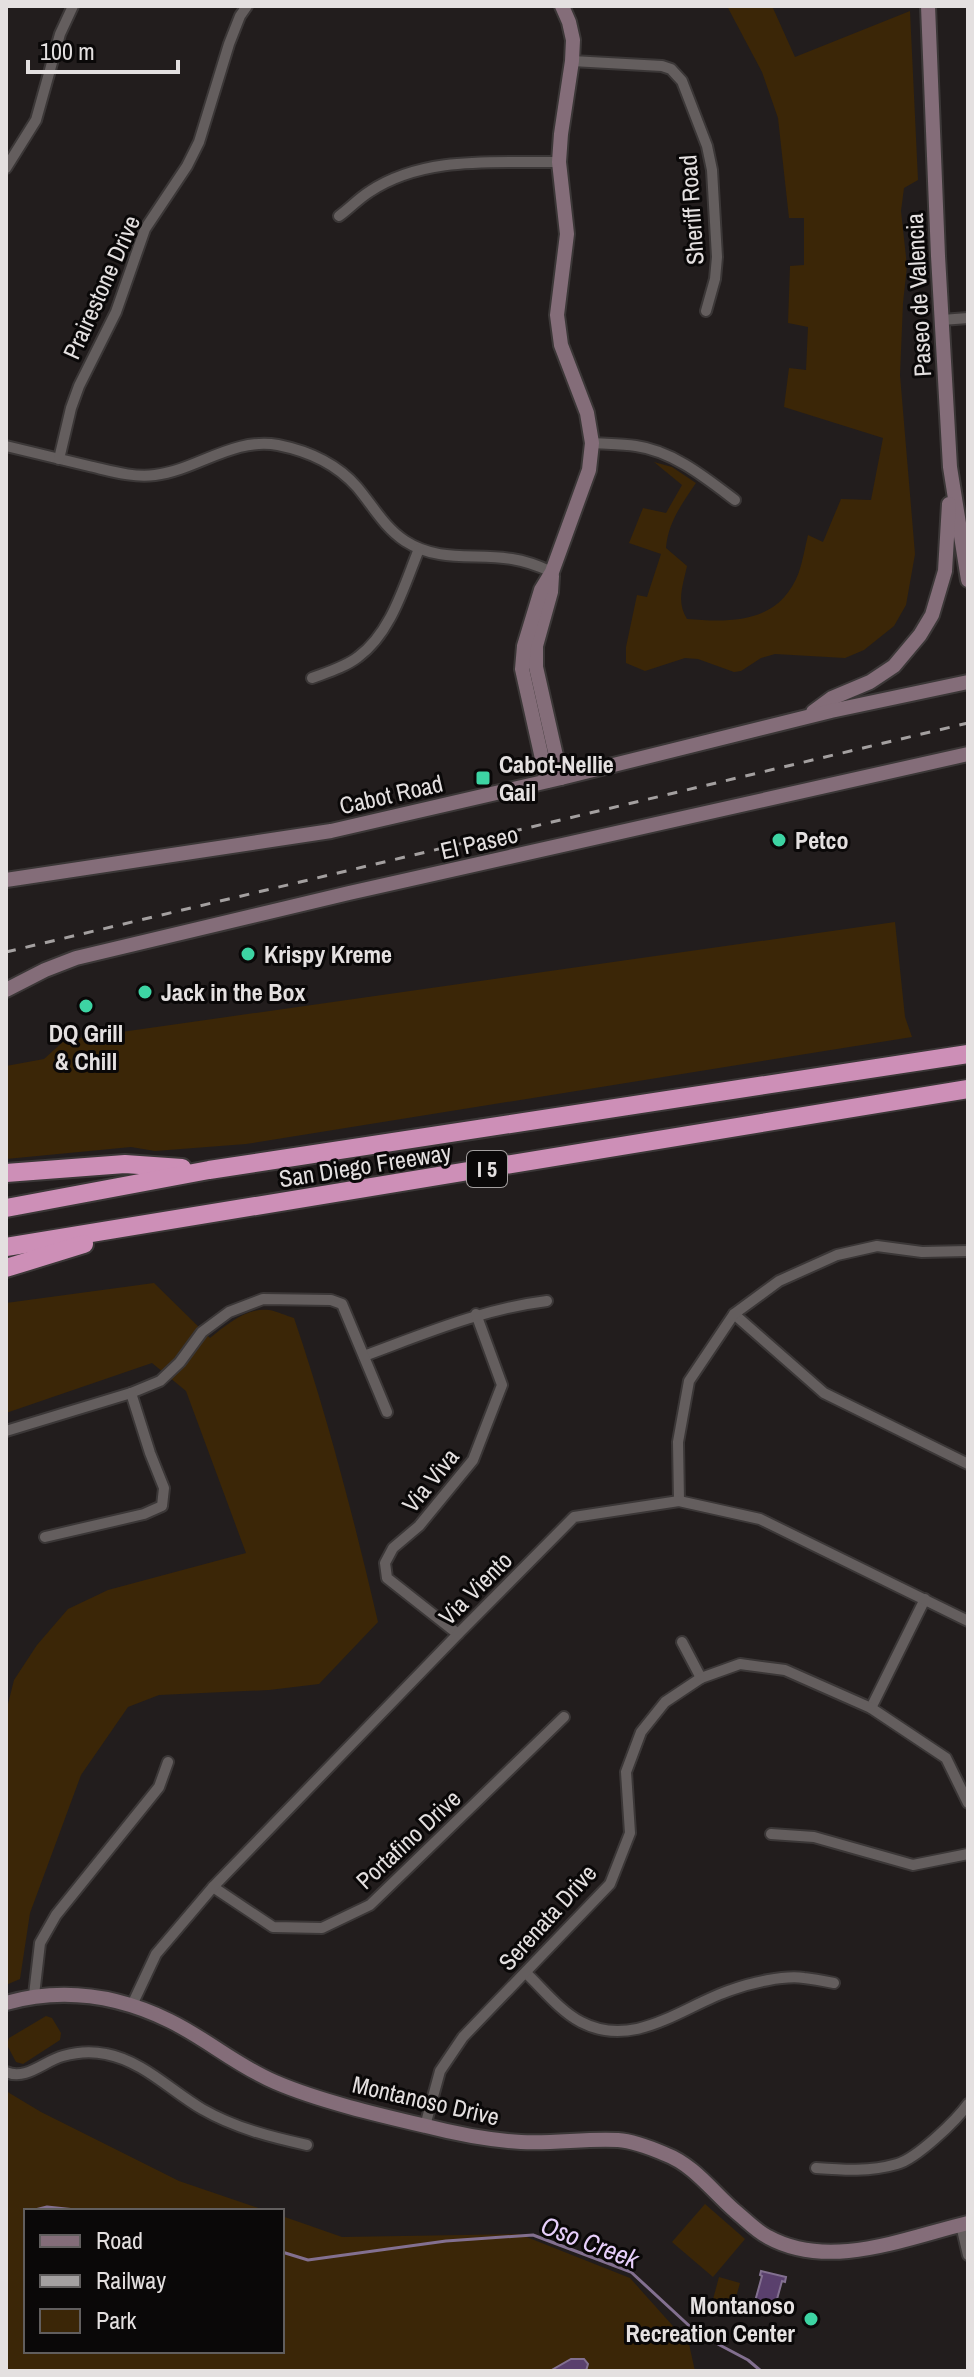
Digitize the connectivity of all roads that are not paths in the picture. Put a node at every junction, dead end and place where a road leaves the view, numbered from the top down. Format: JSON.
{"nodes":[{"id":1,"x":73,"y":6,"type":"edge"},
{"id":2,"x":247,"y":6,"type":"edge"},
{"id":3,"x":562,"y":6,"type":"edge"},
{"id":4,"x":928,"y":6,"type":"edge"},
{"id":5,"x":572,"y":61,"type":"junction"},
{"id":6,"x":559,"y":162,"type":"junction"},
{"id":7,"x":6,"y":168,"type":"edge"},
{"id":8,"x":339,"y":216,"type":"dead end"},
{"id":9,"x":706,"y":311,"type":"dead end"},
{"id":10,"x":968,"y":318,"type":"edge"},
{"id":11,"x":942,"y":320,"type":"junction"},
{"id":12,"x":592,"y":443,"type":"junction"},
{"id":13,"x":6,"y":446,"type":"edge"},
{"id":14,"x":59,"y":459,"type":"junction"},
{"id":15,"x":950,"y":467,"type":"junction"},
{"id":16,"x":735,"y":500,"type":"dead end"},
{"id":17,"x":419,"y":549,"type":"junction"},
{"id":18,"x":552,"y":572,"type":"junction"},
{"id":19,"x":968,"y":580,"type":"edge"},
{"id":20,"x":312,"y":678,"type":"dead end"},
{"id":21,"x":968,"y":682,"type":"edge"},
{"id":22,"x":806,"y":717,"type":"junction"},
{"id":23,"x":968,"y":754,"type":"edge"},
{"id":24,"x":554,"y":779,"type":"junction"},
{"id":25,"x":6,"y":880,"type":"edge"},
{"id":26,"x":6,"y":990,"type":"edge"},
{"id":27,"x":968,"y":1054,"type":"edge"},
{"id":28,"x":968,"y":1089,"type":"edge"},
{"id":29,"x":209,"y":1170,"type":"junction"},
{"id":30,"x":6,"y":1173,"type":"edge"},
{"id":31,"x":6,"y":1208,"type":"edge"},
{"id":32,"x":151,"y":1223,"type":"junction"},
{"id":33,"x":6,"y":1247,"type":"edge"},
{"id":34,"x":968,"y":1251,"type":"edge"},
{"id":35,"x":6,"y":1268,"type":"edge"},
{"id":36,"x":547,"y":1301,"type":"dead end"},
{"id":37,"x":476,"y":1314,"type":"junction"},
{"id":38,"x":734,"y":1314,"type":"junction"},
{"id":39,"x":364,"y":1356,"type":"junction"},
{"id":40,"x":131,"y":1393,"type":"junction"},
{"id":41,"x":387,"y":1412,"type":"dead end"},
{"id":42,"x":6,"y":1431,"type":"edge"},
{"id":43,"x":968,"y":1464,"type":"edge"},
{"id":44,"x":679,"y":1501,"type":"junction"},
{"id":45,"x":45,"y":1537,"type":"dead end"},
{"id":46,"x":925,"y":1599,"type":"junction"},
{"id":47,"x":968,"y":1621,"type":"edge"},
{"id":48,"x":458,"y":1634,"type":"junction"},
{"id":49,"x":682,"y":1642,"type":"dead end"},
{"id":50,"x":701,"y":1678,"type":"junction"},
{"id":51,"x":871,"y":1708,"type":"junction"},
{"id":52,"x":564,"y":1717,"type":"dead end"},
{"id":53,"x":168,"y":1762,"type":"dead end"},
{"id":54,"x":968,"y":1803,"type":"edge"},
{"id":55,"x":771,"y":1834,"type":"dead end"},
{"id":56,"x":968,"y":1854,"type":"edge"},
{"id":57,"x":213,"y":1887,"type":"junction"},
{"id":58,"x":526,"y":1973,"type":"junction"},
{"id":59,"x":834,"y":1983,"type":"dead end"},
{"id":60,"x":34,"y":1995,"type":"junction"},
{"id":61,"x":6,"y":2003,"type":"edge"},
{"id":62,"x":132,"y":2005,"type":"junction"},
{"id":63,"x":6,"y":2072,"type":"edge"},
{"id":64,"x":966,"y":2110,"type":"edge"},
{"id":65,"x":425,"y":2126,"type":"junction"},
{"id":66,"x":307,"y":2145,"type":"dead end"},
{"id":67,"x":816,"y":2168,"type":"dead end"},
{"id":68,"x":965,"y":2224,"type":"edge"},
{"id":69,"x":968,"y":2255,"type":"edge"}],
"edges":[{"from":1,"to":7,"type":"street"},
{"from":2,"to":14,"type":"street","name":"Prairestone Drive"},
{"from":3,"to":5,"type":"street"},
{"from":4,"to":11,"type":"street","name":"Paseo de Valencia"},
{"from":5,"to":6,"type":"street"},
{"from":5,"to":9,"type":"street","name":"Sheriff Road"},
{"from":6,"to":8,"type":"street"},
{"from":6,"to":12,"type":"street"},
{"from":10,"to":11,"type":"street"},
{"from":11,"to":15,"type":"street","name":"Paseo de Valencia"},
{"from":12,"to":16,"type":"street"},
{"from":12,"to":18,"type":"street"},
{"from":13,"to":14,"type":"street"},
{"from":14,"to":17,"type":"street"},
{"from":15,"to":19,"type":"street","name":"Paseo de Valencia"},
{"from":15,"to":22,"type":"street"},
{"from":17,"to":18,"type":"street"},
{"from":17,"to":20,"type":"street"},
{"from":18,"to":24,"type":"street"},
{"from":21,"to":22,"type":"street","name":"Cabot Road"},
{"from":22,"to":24,"type":"street","name":"Cabot Road"},
{"from":23,"to":26,"type":"street","name":"El Paseo"},
{"from":24,"to":25,"type":"street","name":"Cabot Road"},
{"from":27,"to":29,"type":"highway","name":"San Diego Freeway","number":"I 5"},
{"from":28,"to":32,"type":"highway","name":"San Diego Freeway","number":"I 5"},
{"from":29,"to":30,"type":"highway"},
{"from":29,"to":31,"type":"highway","name":"San Diego Freeway","number":"I 5"},
{"from":32,"to":33,"type":"highway","name":"San Diego Freeway","number":"I 5"},
{"from":32,"to":35,"type":"highway"},
{"from":34,"to":38,"type":"street"},
{"from":36,"to":37,"type":"street"},
{"from":37,"to":39,"type":"street"},
{"from":37,"to":48,"type":"street","name":"Via Viva"},
{"from":38,"to":43,"type":"street"},
{"from":38,"to":44,"type":"street"},
{"from":39,"to":40,"type":"street"},
{"from":39,"to":41,"type":"street"},
{"from":40,"to":42,"type":"street"},
{"from":40,"to":45,"type":"street"},
{"from":44,"to":46,"type":"street","name":"Via Viento"},
{"from":44,"to":48,"type":"street","name":"Via Viento"},
{"from":46,"to":47,"type":"street","name":"Via Viento"},
{"from":46,"to":51,"type":"street"},
{"from":48,"to":57,"type":"street","name":"Via Viento"},
{"from":49,"to":50,"type":"street"},
{"from":50,"to":51,"type":"street","name":"Serenata Drive"},
{"from":50,"to":58,"type":"street","name":"Serenata Drive"},
{"from":51,"to":54,"type":"street","name":"Serenata Drive"},
{"from":52,"to":57,"type":"street","name":"Portafino Drive"},
{"from":53,"to":60,"type":"street"},
{"from":55,"to":56,"type":"street"},
{"from":57,"to":62,"type":"street","name":"Via Viento"},
{"from":58,"to":59,"type":"street"},
{"from":58,"to":65,"type":"street","name":"Serenata Drive"},
{"from":60,"to":61,"type":"street","name":"Montanoso Drive"},
{"from":60,"to":62,"type":"street","name":"Montanoso Drive"},
{"from":62,"to":65,"type":"street","name":"Montanoso Drive"},
{"from":63,"to":66,"type":"street"},
{"from":64,"to":67,"type":"street"},
{"from":65,"to":68,"type":"street","name":"Montanoso Drive"},
{"from":68,"to":69,"type":"street"}]}
